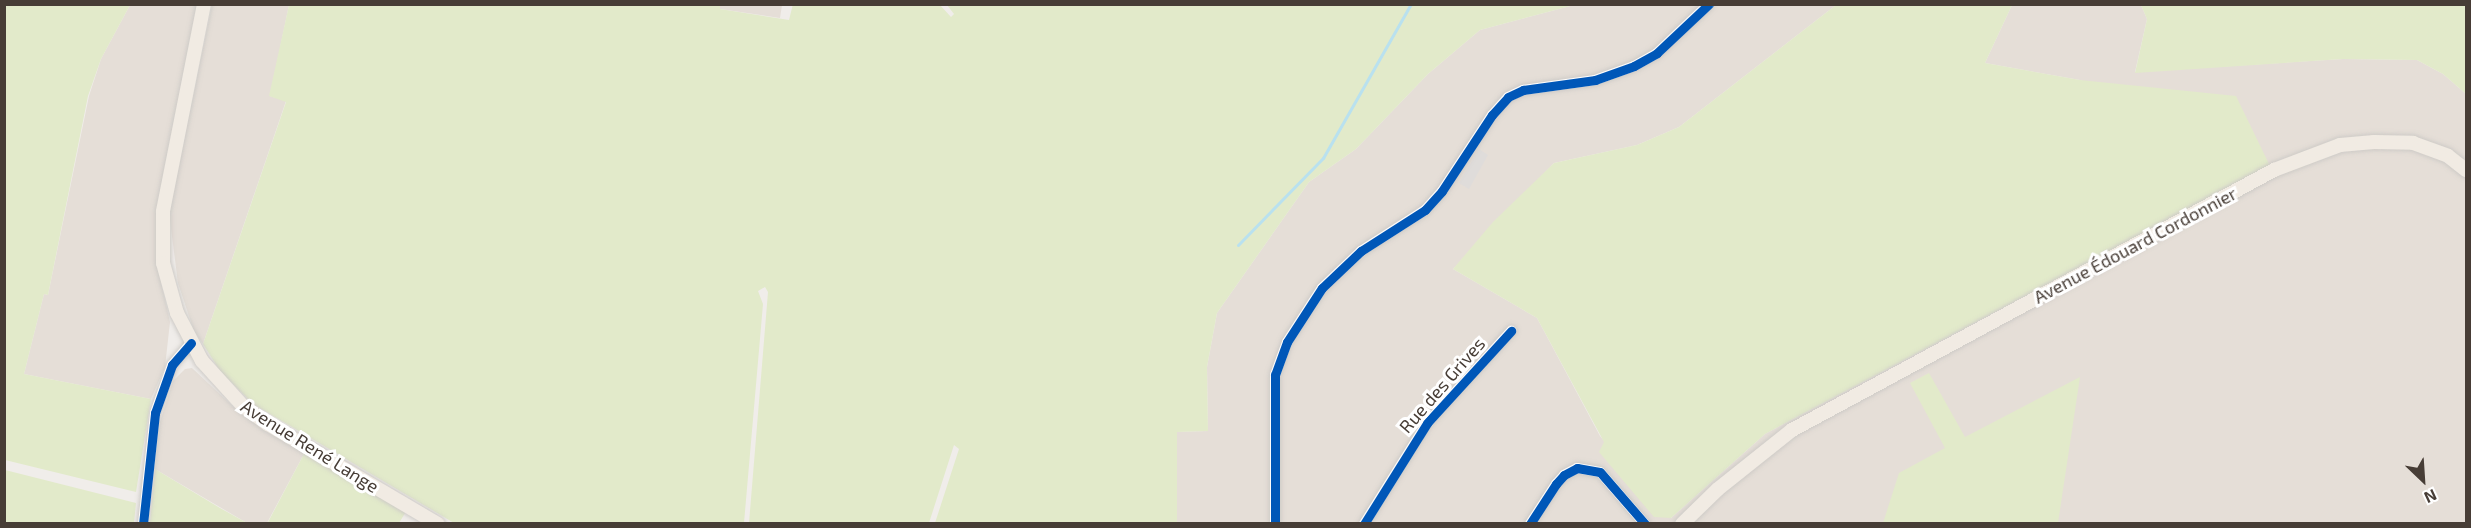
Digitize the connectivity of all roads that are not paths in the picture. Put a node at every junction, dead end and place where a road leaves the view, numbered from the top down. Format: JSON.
{"nodes":[{"id":1,"x":204,"y":4,"type":"edge"},
{"id":2,"x":1709,"y":4,"type":"edge"},
{"id":3,"x":2466,"y":170,"type":"edge"},
{"id":4,"x":1511,"y":331,"type":"dead end"},
{"id":5,"x":191,"y":343,"type":"junction"},
{"id":6,"x":142,"y":524,"type":"edge"},
{"id":7,"x":438,"y":524,"type":"edge"},
{"id":8,"x":1275,"y":524,"type":"edge"},
{"id":9,"x":1364,"y":524,"type":"edge"},
{"id":10,"x":1530,"y":524,"type":"edge"},
{"id":11,"x":1645,"y":524,"type":"edge"},
{"id":12,"x":1682,"y":524,"type":"edge"}],
"edges":[{"from":1,"to":5,"type":"main road","name":"Avenue René Lange"},
{"from":2,"to":8,"type":"street"},
{"from":3,"to":12,"type":"main road","name":"Avenue Édouard Cordonnier"},
{"from":4,"to":9,"type":"street","name":"Rue des Grives"},
{"from":5,"to":6,"type":"street"},
{"from":5,"to":7,"type":"main road","name":"Avenue René Lange"},
{"from":10,"to":11,"type":"street"}]}
